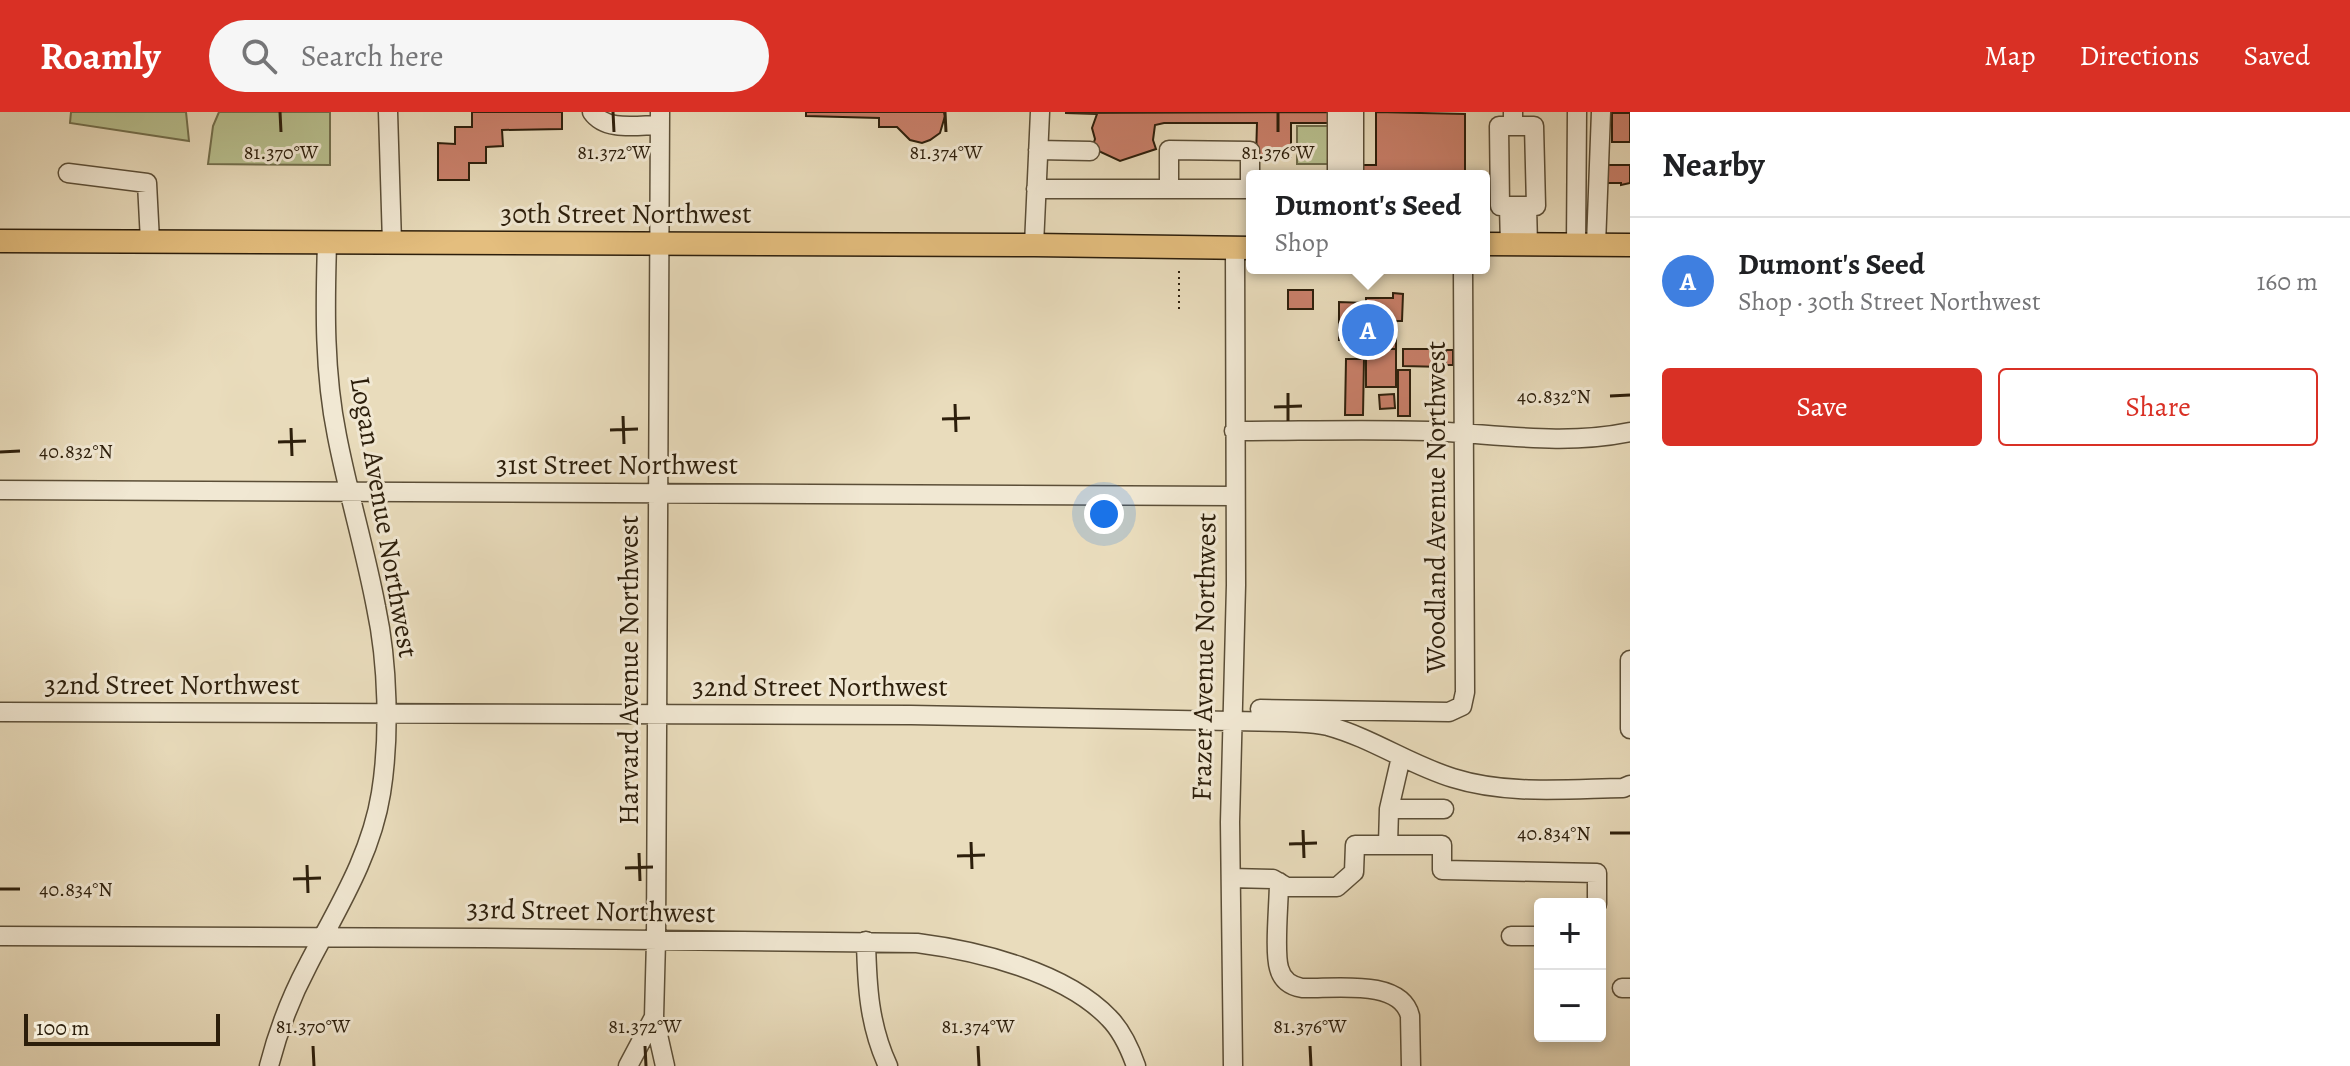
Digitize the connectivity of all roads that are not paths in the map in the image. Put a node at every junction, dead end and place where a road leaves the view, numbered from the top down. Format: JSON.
{"nodes":[{"id":1,"x":388,"y":112,"type":"edge"},
{"id":2,"x":592,"y":112,"type":"edge"},
{"id":3,"x":1040,"y":112,"type":"edge"},
{"id":4,"x":1337,"y":112,"type":"edge"},
{"id":5,"x":1354,"y":112,"type":"edge"},
{"id":6,"x":1577,"y":112,"type":"edge"},
{"id":7,"x":1601,"y":112,"type":"edge"},
{"id":8,"x":660,"y":118,"type":"edge"},
{"id":9,"x":1513,"y":119,"type":"edge"},
{"id":10,"x":1038,"y":150,"type":"junction"},
{"id":11,"x":1090,"y":151,"type":"dead end"},
{"id":12,"x":1250,"y":170,"type":"edge"},
{"id":13,"x":1337,"y":170,"type":"edge"},
{"id":14,"x":1354,"y":170,"type":"edge"},
{"id":15,"x":68,"y":173,"type":"dead end"},
{"id":16,"x":1036,"y":189,"type":"junction"},
{"id":17,"x":1169,"y":189,"type":"junction"},
{"id":18,"x":1246,"y":189,"type":"edge"},
{"id":19,"x":1518,"y":206,"type":"junction"},
{"id":20,"x":0,"y":241,"type":"edge"},
{"id":21,"x":150,"y":241,"type":"junction"},
{"id":22,"x":327,"y":243,"type":"junction"},
{"id":23,"x":392,"y":243,"type":"junction"},
{"id":24,"x":660,"y":244,"type":"junction"},
{"id":25,"x":1490,"y":244,"type":"edge"},
{"id":26,"x":1034,"y":245,"type":"junction"},
{"id":27,"x":1519,"y":245,"type":"junction"},
{"id":28,"x":1586,"y":245,"type":"junction"},
{"id":29,"x":1630,"y":245,"type":"edge"},
{"id":30,"x":1244,"y":248,"type":"edge"},
{"id":31,"x":1463,"y":274,"type":"edge"},
{"id":32,"x":1234,"y":431,"type":"junction"},
{"id":33,"x":1630,"y":432,"type":"edge"},
{"id":34,"x":1463,"y":433,"type":"junction"},
{"id":35,"x":0,"y":490,"type":"edge"},
{"id":36,"x":349,"y":491,"type":"junction"},
{"id":37,"x":658,"y":493,"type":"junction"},
{"id":38,"x":1234,"y":496,"type":"junction"},
{"id":39,"x":1630,"y":660,"type":"edge"},
{"id":40,"x":0,"y":712,"type":"edge"},
{"id":41,"x":385,"y":713,"type":"junction"},
{"id":42,"x":657,"y":714,"type":"junction"},
{"id":43,"x":1232,"y":714,"type":"junction"},
{"id":44,"x":1630,"y":729,"type":"edge"},
{"id":45,"x":1401,"y":757,"type":"junction"},
{"id":46,"x":1629,"y":786,"type":"edge"},
{"id":47,"x":1389,"y":809,"type":"junction"},
{"id":48,"x":1444,"y":809,"type":"dead end"},
{"id":49,"x":1388,"y":845,"type":"junction"},
{"id":50,"x":1231,"y":878,"type":"junction"},
{"id":51,"x":1279,"y":882,"type":"junction"},
{"id":52,"x":1597,"y":898,"type":"edge"},
{"id":53,"x":0,"y":936,"type":"edge"},
{"id":54,"x":1511,"y":936,"type":"dead end"},
{"id":55,"x":1534,"y":936,"type":"edge"},
{"id":56,"x":323,"y":939,"type":"junction"},
{"id":57,"x":656,"y":940,"type":"junction"},
{"id":58,"x":866,"y":941,"type":"junction"},
{"id":59,"x":654,"y":1017,"type":"junction"},
{"id":60,"x":269,"y":1066,"type":"edge"},
{"id":61,"x":628,"y":1066,"type":"edge"},
{"id":62,"x":665,"y":1066,"type":"edge"},
{"id":63,"x":888,"y":1066,"type":"edge"},
{"id":64,"x":1136,"y":1066,"type":"edge"},
{"id":65,"x":1233,"y":1066,"type":"edge"},
{"id":66,"x":1411,"y":1066,"type":"edge"}],
"edges":[{"from":1,"to":23,"type":"street"},
{"from":2,"to":8,"type":"street"},
{"from":3,"to":10,"type":"street"},
{"from":4,"to":13,"type":"street"},
{"from":5,"to":14,"type":"street"},
{"from":6,"to":28,"type":"street"},
{"from":7,"to":28,"type":"street"},
{"from":8,"to":24,"type":"street","name":"Harvard Avenue Northwest"},
{"from":9,"to":19,"type":"street"},
{"from":9,"to":19,"type":"street"},
{"from":10,"to":11,"type":"street"},
{"from":10,"to":16,"type":"street"},
{"from":12,"to":17,"type":"street"},
{"from":15,"to":21,"type":"street"},
{"from":16,"to":17,"type":"street"},
{"from":16,"to":26,"type":"street"},
{"from":17,"to":18,"type":"street"},
{"from":19,"to":27,"type":"street"},
{"from":20,"to":21,"type":"main road","name":"30th Street Northwest"},
{"from":21,"to":22,"type":"main road","name":"30th Street Northwest"},
{"from":22,"to":23,"type":"main road","name":"30th Street Northwest"},
{"from":22,"to":36,"type":"street","name":"Logan Avenue Northwest"},
{"from":23,"to":24,"type":"main road","name":"30th Street Northwest"},
{"from":24,"to":26,"type":"main road","name":"30th Street Northwest"},
{"from":24,"to":37,"type":"street","name":"Harvard Avenue Northwest"},
{"from":25,"to":27,"type":"main road"},
{"from":26,"to":30,"type":"main road","name":"30th Street Northwest"},
{"from":27,"to":28,"type":"main road"},
{"from":28,"to":29,"type":"main road"},
{"from":30,"to":32,"type":"street","name":"Frazer Avenue Northwest"},
{"from":31,"to":34,"type":"street","name":"Woodland Avenue Northwest"},
{"from":32,"to":34,"type":"street"},
{"from":32,"to":38,"type":"street","name":"Frazer Avenue Northwest"},
{"from":33,"to":34,"type":"street"},
{"from":34,"to":43,"type":"street","name":"Woodland Avenue Northwest"},
{"from":35,"to":36,"type":"street","name":"31st Street Northwest"},
{"from":36,"to":37,"type":"street","name":"31st Street Northwest"},
{"from":36,"to":41,"type":"street","name":"Logan Avenue Northwest"},
{"from":37,"to":38,"type":"street","name":"31st Street Northwest"},
{"from":37,"to":42,"type":"street","name":"Harvard Avenue Northwest"},
{"from":38,"to":43,"type":"street","name":"Frazer Avenue Northwest"},
{"from":39,"to":44,"type":"street"},
{"from":40,"to":41,"type":"street","name":"32nd Street Northwest"},
{"from":41,"to":42,"type":"street","name":"32nd Street Northwest"},
{"from":41,"to":56,"type":"street","name":"Logan Avenue Northwest"},
{"from":42,"to":43,"type":"street","name":"32nd Street Northwest"},
{"from":42,"to":57,"type":"street","name":"Harvard Avenue Northwest"},
{"from":43,"to":45,"type":"street","name":"32nd Street Northwest"},
{"from":43,"to":50,"type":"street","name":"Frazer Avenue Northwest"},
{"from":45,"to":46,"type":"street","name":"32nd Street Northwest"},
{"from":45,"to":47,"type":"street"},
{"from":47,"to":48,"type":"street"},
{"from":47,"to":49,"type":"street"},
{"from":49,"to":51,"type":"street"},
{"from":49,"to":52,"type":"street"},
{"from":50,"to":51,"type":"street"},
{"from":50,"to":65,"type":"street","name":"Frazer Avenue Northwest"},
{"from":51,"to":66,"type":"street"},
{"from":53,"to":56,"type":"street","name":"33rd Street Northwest"},
{"from":54,"to":55,"type":"street"},
{"from":56,"to":57,"type":"street","name":"33rd Street Northwest"},
{"from":56,"to":60,"type":"street","name":"Logan Avenue Northwest"},
{"from":57,"to":58,"type":"street","name":"33rd Street Northwest"},
{"from":57,"to":59,"type":"street","name":"Harvard Avenue Northwest"},
{"from":58,"to":63,"type":"street"},
{"from":58,"to":64,"type":"street","name":"33rd Street Northwest"},
{"from":59,"to":61,"type":"street"},
{"from":59,"to":62,"type":"street"}]}
